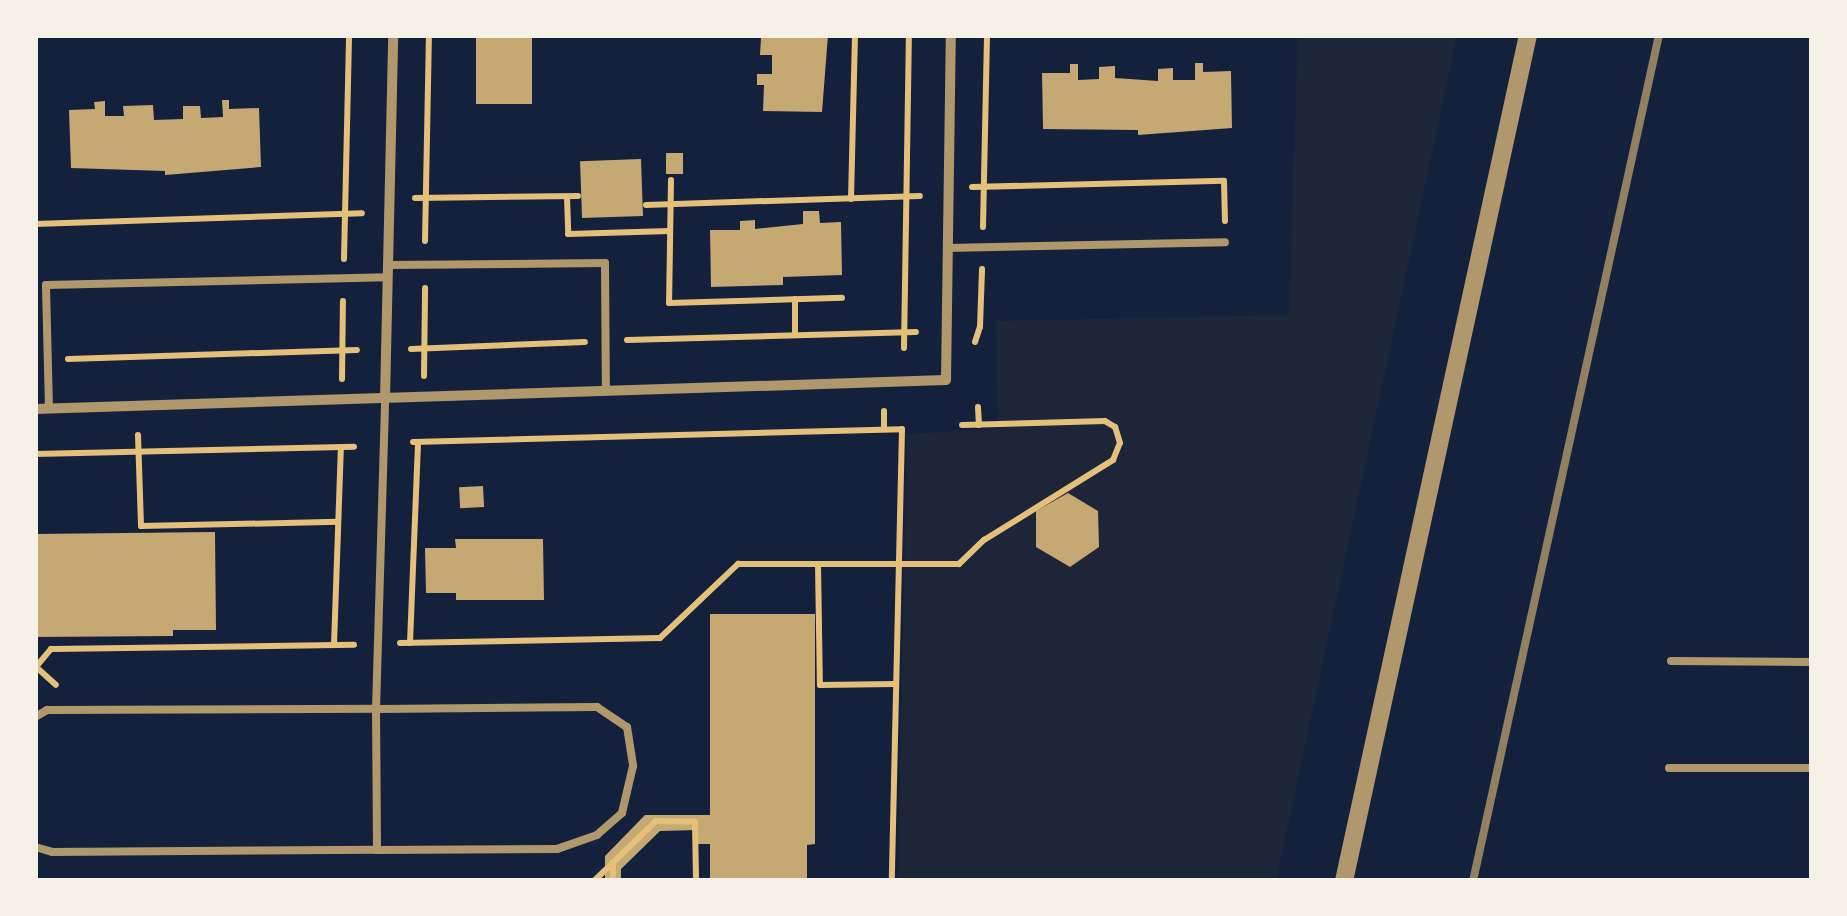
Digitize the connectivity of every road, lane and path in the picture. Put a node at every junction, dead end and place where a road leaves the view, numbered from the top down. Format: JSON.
{"nodes":[{"id":1,"x":349,"y":35,"type":"edge"},
{"id":2,"x":392,"y":35,"type":"edge"},
{"id":3,"x":430,"y":35,"type":"edge"},
{"id":4,"x":855,"y":35,"type":"edge"},
{"id":5,"x":909,"y":35,"type":"edge"},
{"id":6,"x":951,"y":35,"type":"edge"},
{"id":7,"x":987,"y":35,"type":"edge"},
{"id":8,"x":1528,"y":35,"type":"edge"},
{"id":9,"x":671,"y":180,"type":"dead end"},
{"id":10,"x":983,"y":187,"type":"junction"},
{"id":11,"x":971,"y":188,"type":"dead end"},
{"id":12,"x":567,"y":196,"type":"junction"},
{"id":13,"x":578,"y":196,"type":"dead end"},
{"id":14,"x":920,"y":196,"type":"dead end"},
{"id":15,"x":906,"y":197,"type":"junction"},
{"id":16,"x":415,"y":198,"type":"dead end"},
{"id":17,"x":426,"y":198,"type":"junction"},
{"id":18,"x":850,"y":198,"type":"junction"},
{"id":19,"x":671,"y":204,"type":"junction"},
{"id":20,"x":646,"y":205,"type":"dead end"},
{"id":21,"x":362,"y":213,"type":"dead end"},
{"id":22,"x":345,"y":214,"type":"junction"},
{"id":23,"x":35,"y":224,"type":"edge"},
{"id":24,"x":670,"y":231,"type":"junction"},
{"id":25,"x":1225,"y":242,"type":"joint"},
{"id":26,"x":948,"y":248,"type":"junction"},
{"id":27,"x":982,"y":248,"type":"junction"},
{"id":28,"x":425,"y":264,"type":"junction"},
{"id":29,"x":387,"y":271,"type":"junction"},
{"id":30,"x":344,"y":278,"type":"junction"},
{"id":31,"x":842,"y":298,"type":"dead end"},
{"id":32,"x":795,"y":299,"type":"junction"},
{"id":33,"x":904,"y":332,"type":"junction"},
{"id":34,"x":916,"y":332,"type":"dead end"},
{"id":35,"x":795,"y":335,"type":"junction"},
{"id":36,"x":605,"y":341,"type":"junction"},
{"id":37,"x":975,"y":342,"type":"dead end"},
{"id":38,"x":423,"y":346,"type":"junction"},
{"id":39,"x":904,"y":348,"type":"dead end"},
{"id":40,"x":357,"y":350,"type":"dead end"},
{"id":41,"x":410,"y":350,"type":"dead end"},
{"id":42,"x":342,"y":351,"type":"junction"},
{"id":43,"x":48,"y":360,"type":"junction"},
{"id":44,"x":606,"y":391,"type":"junction"},
{"id":45,"x":424,"y":397,"type":"junction"},
{"id":46,"x":384,"y":398,"type":"junction"},
{"id":47,"x":341,"y":400,"type":"junction"},
{"id":48,"x":978,"y":406,"type":"dead end"},
{"id":49,"x":35,"y":409,"type":"edge"},
{"id":50,"x":49,"y":409,"type":"junction"},
{"id":51,"x":884,"y":411,"type":"dead end"},
{"id":52,"x":979,"y":424,"type":"junction"},
{"id":53,"x":962,"y":425,"type":"dead end"},
{"id":54,"x":884,"y":429,"type":"junction"},
{"id":55,"x":138,"y":435,"type":"dead end"},
{"id":56,"x":354,"y":446,"type":"dead end"},
{"id":57,"x":341,"y":447,"type":"junction"},
{"id":58,"x":140,"y":452,"type":"junction"},
{"id":59,"x":35,"y":454,"type":"edge"},
{"id":60,"x":338,"y":522,"type":"junction"},
{"id":61,"x":818,"y":564,"type":"junction"},
{"id":62,"x":899,"y":564,"type":"junction"},
{"id":63,"x":410,"y":643,"type":"junction"},
{"id":64,"x":399,"y":644,"type":"dead end"},
{"id":65,"x":334,"y":645,"type":"junction"},
{"id":66,"x":354,"y":645,"type":"dead end"},
{"id":67,"x":1671,"y":661,"type":"dead end"},
{"id":68,"x":1812,"y":662,"type":"edge"},
{"id":69,"x":35,"y":668,"type":"edge"},
{"id":70,"x":896,"y":684,"type":"junction"},
{"id":71,"x":376,"y":709,"type":"junction"},
{"id":72,"x":35,"y":717,"type":"edge"},
{"id":73,"x":1670,"y":768,"type":"dead end"},
{"id":74,"x":1812,"y":768,"type":"edge"},
{"id":75,"x":35,"y":847,"type":"edge"},
{"id":76,"x":377,"y":850,"type":"junction"},
{"id":77,"x":613,"y":862,"type":"junction"},
{"id":78,"x":594,"y":881,"type":"edge"},
{"id":79,"x":613,"y":881,"type":"edge"},
{"id":80,"x":696,"y":881,"type":"edge"},
{"id":81,"x":892,"y":881,"type":"edge"},
{"id":82,"x":1344,"y":881,"type":"edge"}],
"edges":[{"from":1,"to":22,"type":"path"},
{"from":2,"to":29,"type":"street"},
{"from":3,"to":17,"type":"path"},
{"from":4,"to":18,"type":"path"},
{"from":5,"to":15,"type":"path"},
{"from":6,"to":26,"type":"street"},
{"from":7,"to":10,"type":"path"},
{"from":8,"to":82,"type":"street"},
{"from":9,"to":19,"type":"path"},
{"from":10,"to":11,"type":"path"},
{"from":10,"to":25,"type":"path"},
{"from":10,"to":27,"type":"path"},
{"from":12,"to":13,"type":"path"},
{"from":12,"to":17,"type":"path"},
{"from":12,"to":24,"type":"path"},
{"from":14,"to":15,"type":"path"},
{"from":15,"to":18,"type":"path"},
{"from":15,"to":33,"type":"path"},
{"from":16,"to":17,"type":"path"},
{"from":17,"to":28,"type":"path"},
{"from":18,"to":19,"type":"path"},
{"from":19,"to":20,"type":"path"},
{"from":19,"to":24,"type":"path"},
{"from":21,"to":22,"type":"path"},
{"from":22,"to":23,"type":"path"},
{"from":22,"to":30,"type":"path"},
{"from":24,"to":32,"type":"path"},
{"from":25,"to":27,"type":"lane"},
{"from":26,"to":27,"type":"lane"},
{"from":26,"to":44,"type":"street"},
{"from":27,"to":37,"type":"path"},
{"from":28,"to":29,"type":"lane"},
{"from":28,"to":36,"type":"lane"},
{"from":28,"to":38,"type":"path"},
{"from":29,"to":30,"type":"lane"},
{"from":29,"to":46,"type":"street"},
{"from":30,"to":42,"type":"path"},
{"from":30,"to":43,"type":"lane"},
{"from":31,"to":32,"type":"path"},
{"from":32,"to":35,"type":"path"},
{"from":33,"to":34,"type":"path"},
{"from":33,"to":35,"type":"path"},
{"from":33,"to":39,"type":"path"},
{"from":35,"to":36,"type":"path"},
{"from":36,"to":38,"type":"path"},
{"from":36,"to":44,"type":"lane"},
{"from":38,"to":41,"type":"path"},
{"from":38,"to":45,"type":"path"},
{"from":40,"to":42,"type":"path"},
{"from":42,"to":43,"type":"path"},
{"from":42,"to":47,"type":"path"},
{"from":43,"to":50,"type":"lane"},
{"from":44,"to":45,"type":"street"},
{"from":45,"to":46,"type":"street"},
{"from":46,"to":47,"type":"street"},
{"from":46,"to":71,"type":"lane"},
{"from":47,"to":50,"type":"street"},
{"from":48,"to":52,"type":"path"},
{"from":49,"to":50,"type":"street"},
{"from":51,"to":54,"type":"path"},
{"from":52,"to":53,"type":"path"},
{"from":52,"to":62,"type":"path"},
{"from":54,"to":62,"type":"path"},
{"from":54,"to":63,"type":"path"},
{"from":55,"to":58,"type":"path"},
{"from":56,"to":57,"type":"path"},
{"from":57,"to":58,"type":"path"},
{"from":57,"to":60,"type":"path"},
{"from":58,"to":59,"type":"path"},
{"from":58,"to":60,"type":"path"},
{"from":60,"to":65,"type":"path"},
{"from":61,"to":62,"type":"path"},
{"from":61,"to":63,"type":"path"},
{"from":61,"to":70,"type":"path"},
{"from":62,"to":70,"type":"path"},
{"from":63,"to":64,"type":"path"},
{"from":65,"to":66,"type":"path"},
{"from":65,"to":69,"type":"path"},
{"from":67,"to":68,"type":"lane"},
{"from":70,"to":81,"type":"path"},
{"from":71,"to":72,"type":"lane"},
{"from":71,"to":76,"type":"lane"},
{"from":71,"to":76,"type":"lane"},
{"from":73,"to":74,"type":"lane"},
{"from":75,"to":76,"type":"lane"},
{"from":77,"to":78,"type":"path"},
{"from":77,"to":79,"type":"path"},
{"from":77,"to":80,"type":"path"}]}
